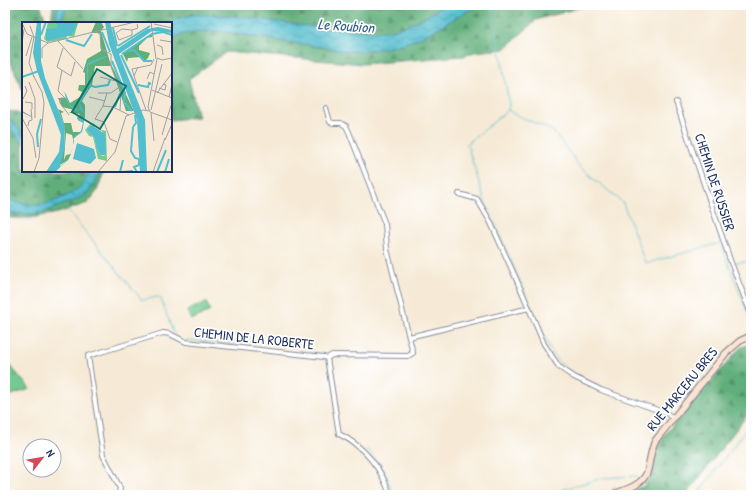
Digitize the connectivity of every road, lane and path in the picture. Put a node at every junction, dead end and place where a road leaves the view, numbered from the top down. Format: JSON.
{"nodes":[{"id":1,"x":676,"y":102,"type":"dead end"},
{"id":2,"x":326,"y":108,"type":"dead end"},
{"id":3,"x":459,"y":194,"type":"dead end"},
{"id":4,"x":529,"y":308,"type":"junction"},
{"id":5,"x":751,"y":314,"type":"edge"},
{"id":6,"x":751,"y":336,"type":"edge"},
{"id":7,"x":409,"y":337,"type":"junction"},
{"id":8,"x":328,"y":357,"type":"junction"},
{"id":9,"x":673,"y":418,"type":"junction"},
{"id":10,"x":118,"y":495,"type":"edge"},
{"id":11,"x":390,"y":495,"type":"edge"},
{"id":12,"x":611,"y":495,"type":"edge"}],
"edges":[{"from":1,"to":5,"type":"street","name":"CHEMIN DE RUSSIER"},
{"from":2,"to":7,"type":"street"},
{"from":3,"to":4,"type":"street"},
{"from":4,"to":7,"type":"street"},
{"from":4,"to":9,"type":"street"},
{"from":6,"to":9,"type":"street","name":"RUE MARCEAU BRES"},
{"from":7,"to":8,"type":"street"},
{"from":8,"to":10,"type":"street","name":"CHEMIN DE LA ROBERTE"},
{"from":8,"to":11,"type":"street"},
{"from":9,"to":12,"type":"street","name":"RUE MARCEAU BRES"}]}
